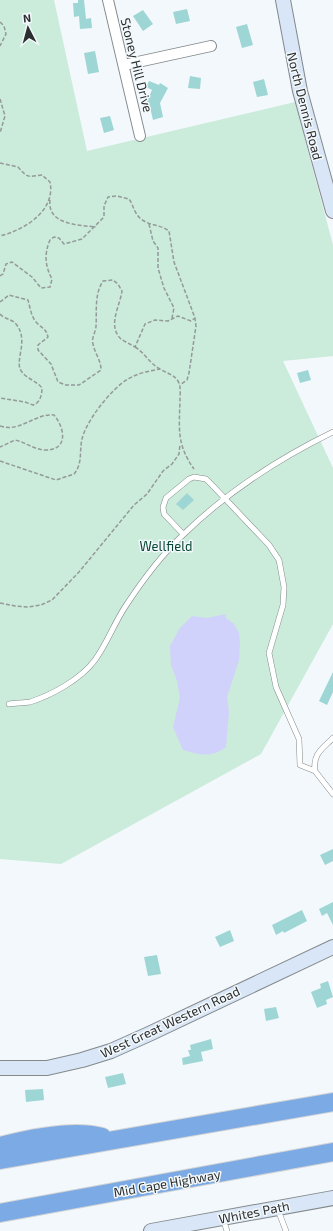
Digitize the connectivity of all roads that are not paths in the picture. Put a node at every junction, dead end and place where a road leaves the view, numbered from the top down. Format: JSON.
{"nodes":[{"id":1,"x":108,"y":0,"type":"edge"},
{"id":2,"x":283,"y":0,"type":"edge"},
{"id":3,"x":211,"y":46,"type":"dead end"},
{"id":4,"x":124,"y":66,"type":"junction"},
{"id":5,"x":140,"y":136,"type":"dead end"},
{"id":6,"x":333,"y":210,"type":"edge"},
{"id":7,"x":333,"y":432,"type":"edge"},
{"id":8,"x":226,"y":499,"type":"junction"},
{"id":9,"x":183,"y":534,"type":"junction"},
{"id":10,"x":9,"y":704,"type":"dead end"},
{"id":11,"x":333,"y":738,"type":"edge"},
{"id":12,"x":315,"y":771,"type":"junction"},
{"id":13,"x":333,"y":794,"type":"edge"},
{"id":14,"x":333,"y":947,"type":"edge"},
{"id":15,"x":0,"y":1068,"type":"edge"},
{"id":16,"x":333,"y":1102,"type":"edge"},
{"id":17,"x":112,"y":1141,"type":"junction"},
{"id":18,"x":0,"y":1146,"type":"edge"},
{"id":19,"x":333,"y":1152,"type":"edge"},
{"id":20,"x":0,"y":1160,"type":"edge"},
{"id":21,"x":333,"y":1198,"type":"edge"},
{"id":22,"x":277,"y":1208,"type":"junction"},
{"id":23,"x":0,"y":1213,"type":"edge"},
{"id":24,"x":225,"y":1225,"type":"edge"},
{"id":25,"x":151,"y":1231,"type":"edge"},
{"id":26,"x":286,"y":1231,"type":"edge"}],
"edges":[{"from":1,"to":4,"type":"street","name":"Stoney Hill Drive"},
{"from":2,"to":6,"type":"street","name":"North Dennis Road"},
{"from":3,"to":4,"type":"street"},
{"from":4,"to":5,"type":"street","name":"Stoney Hill Drive"},
{"from":7,"to":8,"type":"lane"},
{"from":8,"to":9,"type":"lane"},
{"from":8,"to":9,"type":"lane"},
{"from":8,"to":12,"type":"lane"},
{"from":9,"to":10,"type":"lane"},
{"from":11,"to":12,"type":"lane"},
{"from":12,"to":13,"type":"lane"},
{"from":14,"to":15,"type":"street","name":"West Great Western Road"},
{"from":16,"to":17,"type":"highway"},
{"from":17,"to":18,"type":"highway"},
{"from":17,"to":20,"type":"highway"},
{"from":19,"to":23,"type":"highway","name":"Mid Cape Highway"},
{"from":21,"to":22,"type":"street","name":"Whites Path"},
{"from":22,"to":24,"type":"street","name":"Whites Path"},
{"from":22,"to":26,"type":"lane"},
{"from":24,"to":25,"type":"street","name":"Whites Path"}]}
